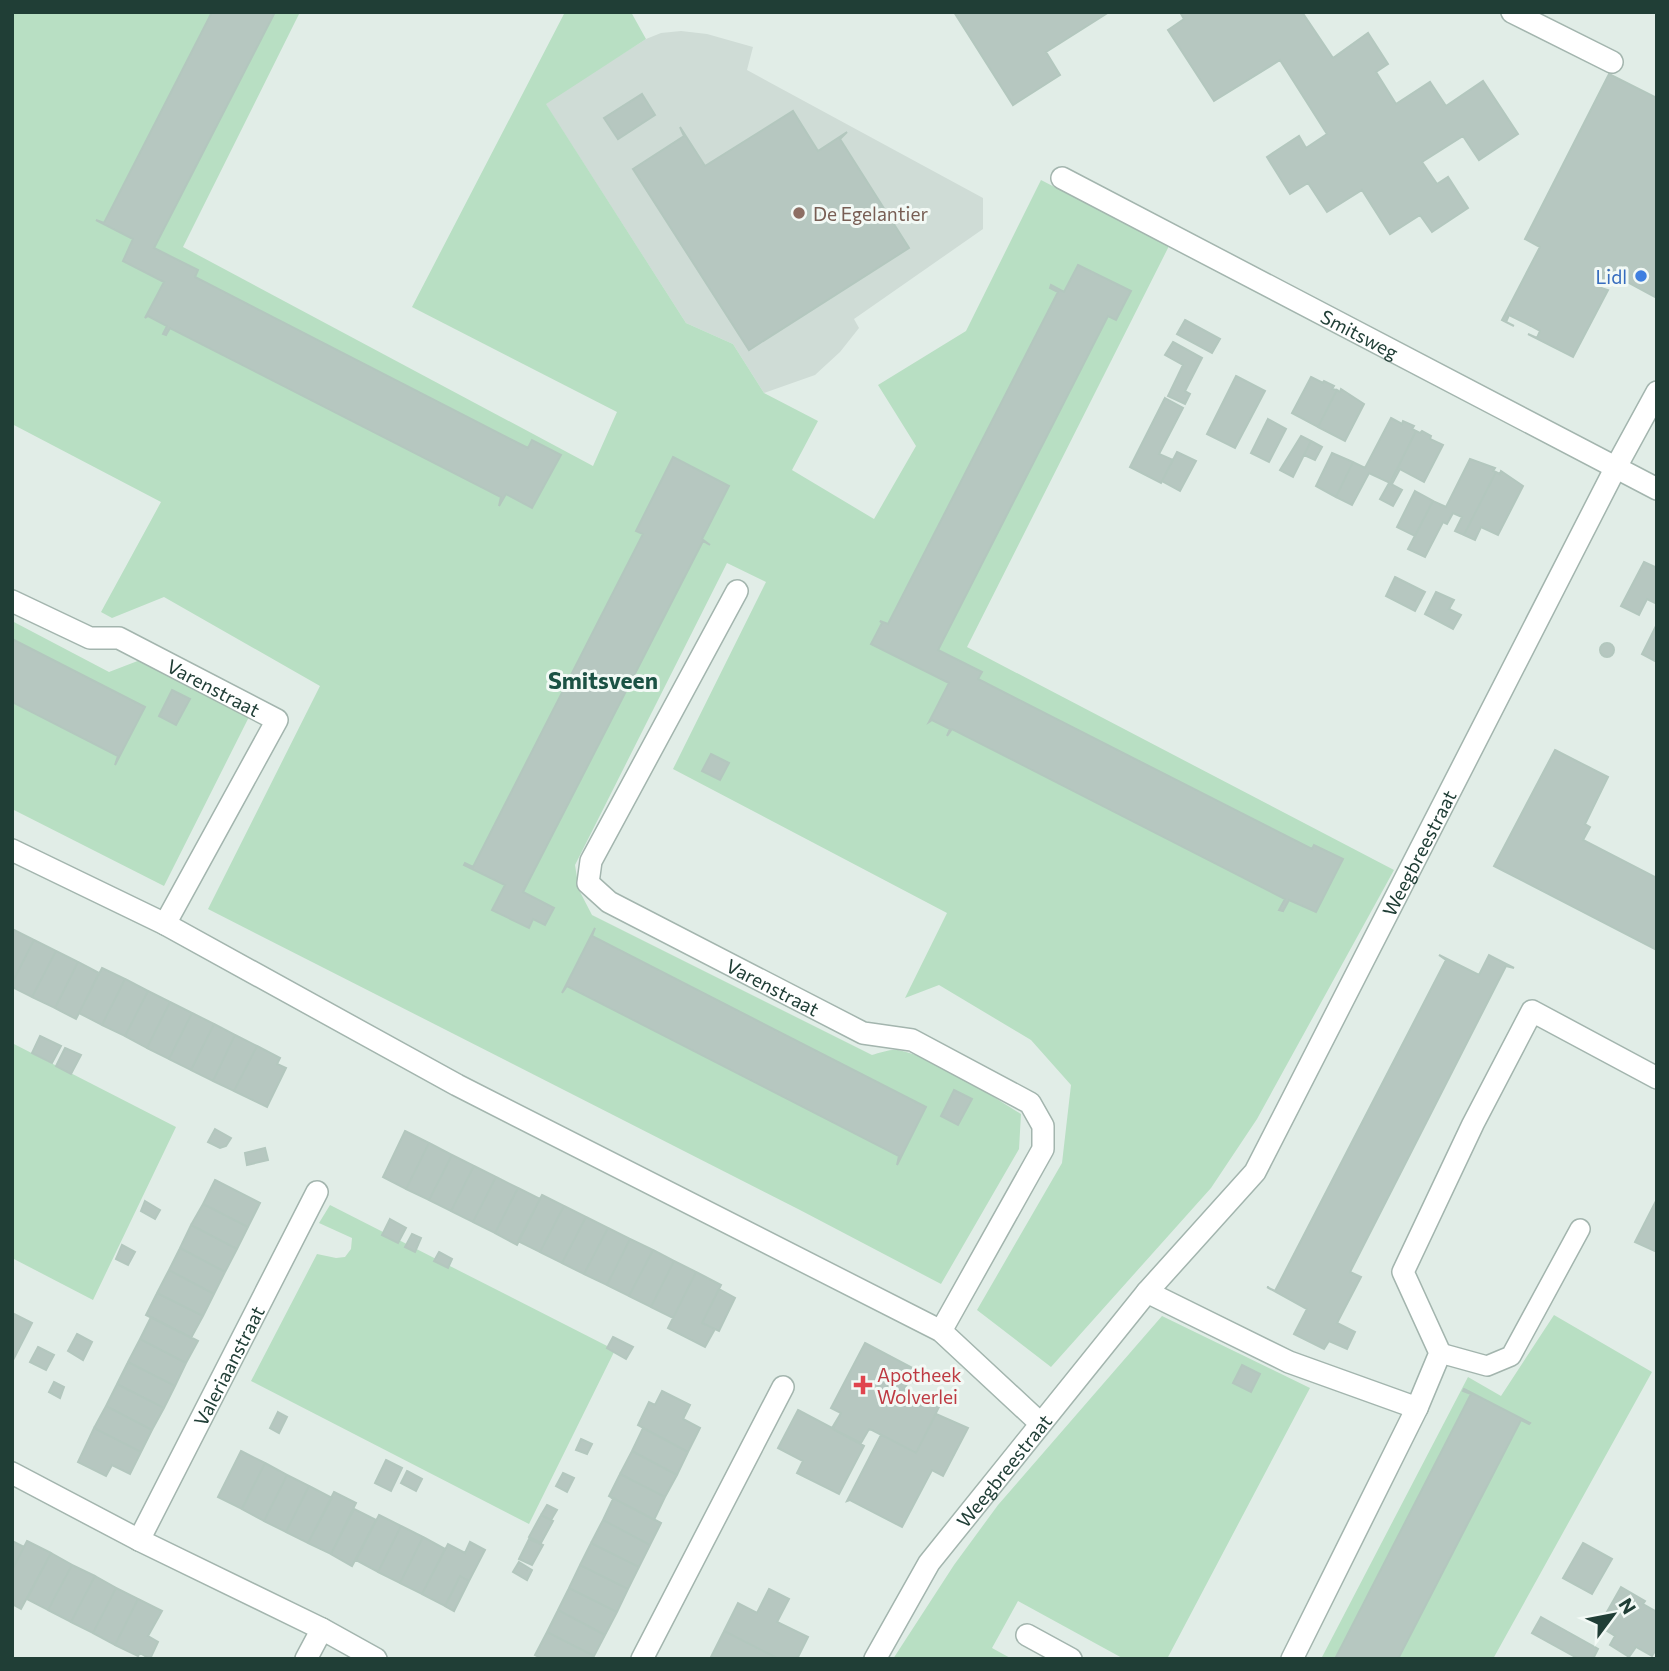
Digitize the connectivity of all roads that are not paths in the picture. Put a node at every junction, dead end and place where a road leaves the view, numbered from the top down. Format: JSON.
{"nodes":[{"id":1,"x":1512,"y":12,"type":"edge"},
{"id":2,"x":1612,"y":62,"type":"dead end"},
{"id":3,"x":1062,"y":178,"type":"dead end"},
{"id":4,"x":1657,"y":393,"type":"edge"},
{"id":5,"x":1616,"y":467,"type":"junction"},
{"id":6,"x":1657,"y":489,"type":"edge"},
{"id":7,"x":737,"y":590,"type":"dead end"},
{"id":8,"x":12,"y":601,"type":"edge"},
{"id":9,"x":12,"y":850,"type":"edge"},
{"id":10,"x":164,"y":925,"type":"junction"},
{"id":11,"x":1657,"y":1077,"type":"edge"},
{"id":12,"x":317,"y":1192,"type":"dead end"},
{"id":13,"x":1580,"y":1229,"type":"dead end"},
{"id":14,"x":1147,"y":1292,"type":"junction"},
{"id":15,"x":941,"y":1331,"type":"junction"},
{"id":16,"x":1440,"y":1353,"type":"junction"},
{"id":17,"x":783,"y":1387,"type":"dead end"},
{"id":18,"x":1416,"y":1408,"type":"junction"},
{"id":19,"x":1040,"y":1423,"type":"junction"},
{"id":20,"x":12,"y":1473,"type":"edge"},
{"id":21,"x":139,"y":1540,"type":"junction"},
{"id":22,"x":322,"y":1629,"type":"junction"},
{"id":23,"x":1027,"y":1635,"type":"dead end"},
{"id":24,"x":306,"y":1659,"type":"edge"},
{"id":25,"x":376,"y":1659,"type":"edge"},
{"id":26,"x":642,"y":1659,"type":"edge"},
{"id":27,"x":875,"y":1659,"type":"edge"},
{"id":28,"x":1071,"y":1659,"type":"edge"},
{"id":29,"x":1292,"y":1659,"type":"edge"}],
"edges":[{"from":1,"to":2,"type":"street"},
{"from":3,"to":5,"type":"street","name":"Smitsweg"},
{"from":4,"to":5,"type":"street","name":"Weegbreestraat"},
{"from":5,"to":6,"type":"street","name":"Smitsweg"},
{"from":5,"to":14,"type":"street","name":"Weegbreestraat"},
{"from":7,"to":15,"type":"street","name":"Varenstraat"},
{"from":8,"to":10,"type":"street","name":"Varenstraat"},
{"from":9,"to":10,"type":"street"},
{"from":10,"to":15,"type":"street"},
{"from":11,"to":16,"type":"street"},
{"from":12,"to":21,"type":"street","name":"Valeriaanstraat"},
{"from":13,"to":16,"type":"lane"},
{"from":14,"to":18,"type":"street"},
{"from":14,"to":19,"type":"street","name":"Weegbreestraat"},
{"from":15,"to":19,"type":"street"},
{"from":16,"to":18,"type":"street"},
{"from":17,"to":26,"type":"street"},
{"from":18,"to":29,"type":"street"},
{"from":19,"to":27,"type":"street","name":"Weegbreestraat"},
{"from":20,"to":21,"type":"street"},
{"from":21,"to":22,"type":"street"},
{"from":22,"to":24,"type":"street"},
{"from":22,"to":25,"type":"street"},
{"from":23,"to":28,"type":"street"}]}
